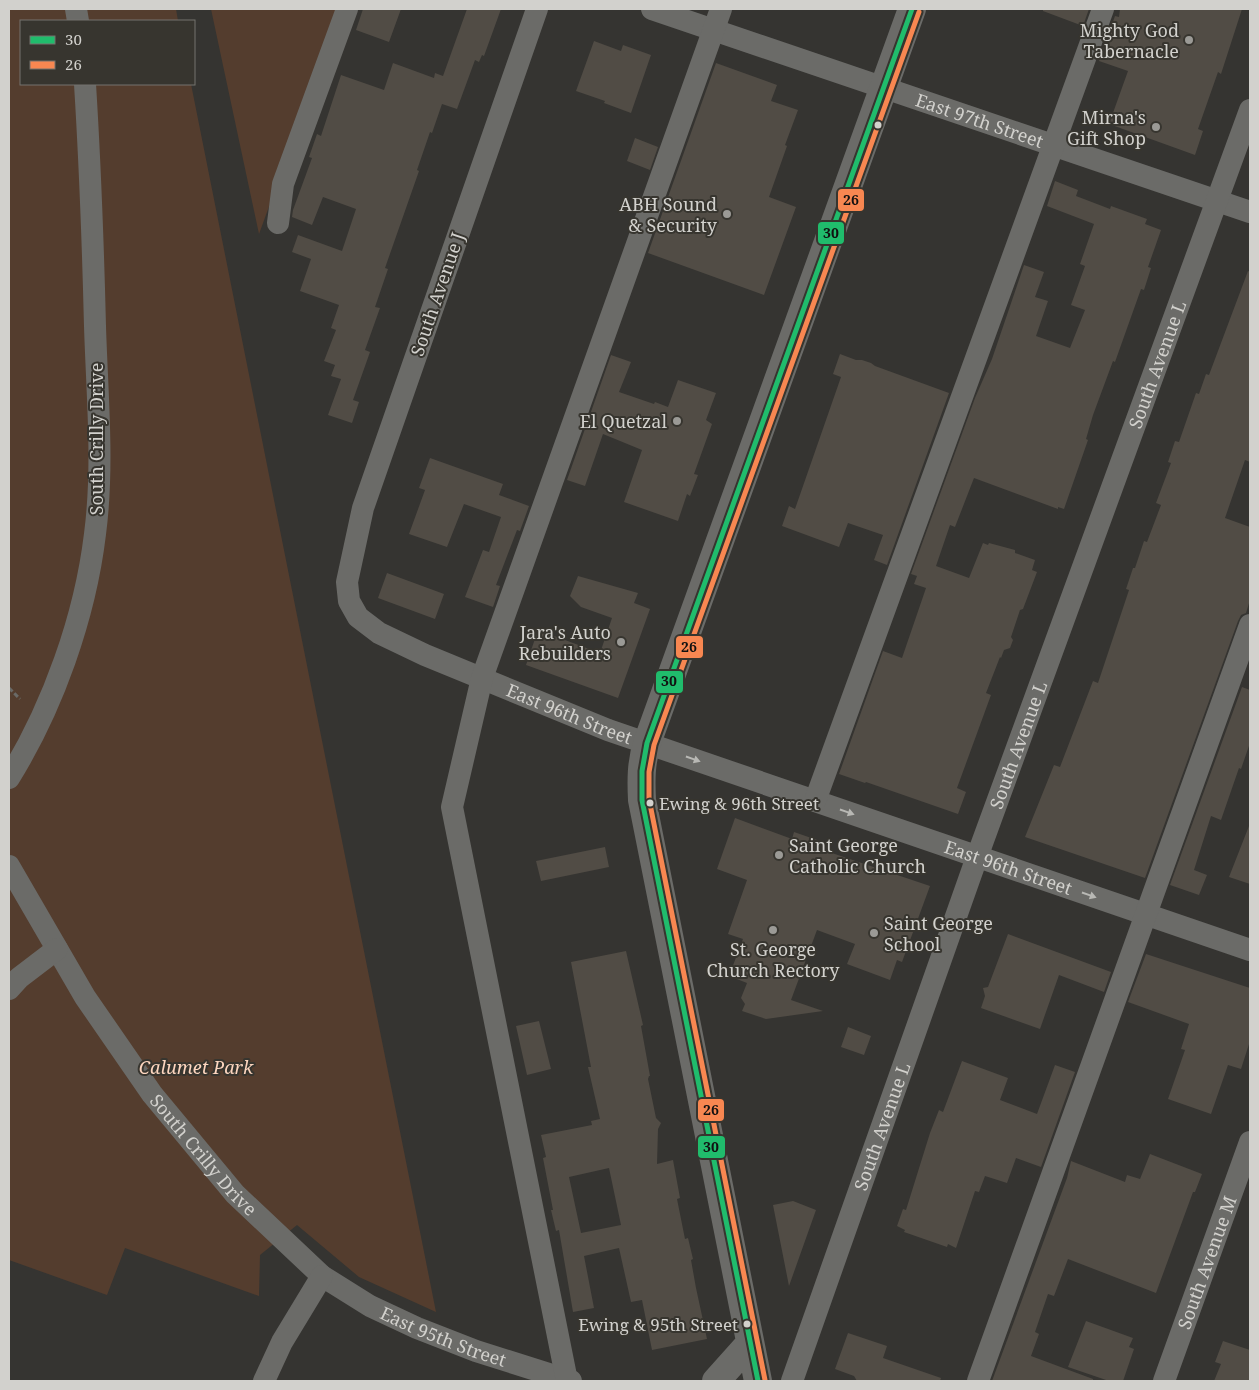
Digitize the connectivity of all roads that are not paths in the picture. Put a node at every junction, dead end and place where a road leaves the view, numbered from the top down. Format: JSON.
{"nodes":[{"id":1,"x":347,"y":9,"type":"edge"},
{"id":2,"x":537,"y":9,"type":"edge"},
{"id":3,"x":652,"y":9,"type":"edge"},
{"id":4,"x":912,"y":9,"type":"edge"},
{"id":5,"x":1103,"y":9,"type":"edge"},
{"id":6,"x":717,"y":19,"type":"edge"},
{"id":7,"x":84,"y":85,"type":"edge"},
{"id":8,"x":884,"y":88,"type":"junction"},
{"id":9,"x":1250,"y":110,"type":"edge"},
{"id":10,"x":1053,"y":145,"type":"junction"},
{"id":11,"x":1217,"y":200,"type":"junction"},
{"id":12,"x":1250,"y":212,"type":"edge"},
{"id":13,"x":278,"y":223,"type":"dead end"},
{"id":14,"x":347,"y":582,"type":"joint"},
{"id":15,"x":1250,"y":626,"type":"edge"},
{"id":16,"x":482,"y":678,"type":"junction"},
{"id":17,"x":647,"y":743,"type":"junction"},
{"id":18,"x":9,"y":778,"type":"edge"},
{"id":19,"x":815,"y":801,"type":"junction"},
{"id":20,"x":977,"y":857,"type":"junction"},
{"id":21,"x":9,"y":866,"type":"edge"},
{"id":22,"x":1146,"y":914,"type":"junction"},
{"id":23,"x":57,"y":949,"type":"junction"},
{"id":24,"x":1250,"y":950,"type":"edge"},
{"id":25,"x":9,"y":989,"type":"edge"},
{"id":26,"x":1250,"y":1142,"type":"edge"},
{"id":27,"x":322,"y":1276,"type":"junction"},
{"id":28,"x":750,"y":1344,"type":"junction"},
{"id":29,"x":264,"y":1381,"type":"edge"},
{"id":30,"x":568,"y":1381,"type":"edge"},
{"id":31,"x":716,"y":1381,"type":"edge"},
{"id":32,"x":758,"y":1381,"type":"edge"},
{"id":33,"x":792,"y":1381,"type":"edge"},
{"id":34,"x":978,"y":1381,"type":"edge"},
{"id":35,"x":1164,"y":1381,"type":"edge"}],
"edges":[{"from":1,"to":13,"type":"street"},
{"from":2,"to":14,"type":"street","name":"South Avenue J"},
{"from":3,"to":6,"type":"street","name":"East 97th Street"},
{"from":4,"to":8,"type":"main road"},
{"from":5,"to":10,"type":"street"},
{"from":6,"to":8,"type":"street","name":"East 97th Street"},
{"from":6,"to":16,"type":"street"},
{"from":7,"to":18,"type":"street","name":"South Crilly Drive"},
{"from":8,"to":10,"type":"street","name":"East 97th Street"},
{"from":8,"to":17,"type":"main road"},
{"from":9,"to":11,"type":"street","name":"South Avenue L"},
{"from":10,"to":11,"type":"street","name":"East 97th Street"},
{"from":10,"to":19,"type":"street"},
{"from":11,"to":12,"type":"street","name":"East 97th Street"},
{"from":11,"to":20,"type":"street","name":"South Avenue L"},
{"from":14,"to":16,"type":"street","name":"East 96th Street"},
{"from":15,"to":22,"type":"street"},
{"from":16,"to":17,"type":"street","name":"East 96th Street"},
{"from":16,"to":30,"type":"street"},
{"from":17,"to":19,"type":"street","name":"East 96th Street","one_way":true},
{"from":17,"to":28,"type":"main road"},
{"from":19,"to":20,"type":"street","name":"East 96th Street","one_way":true},
{"from":20,"to":22,"type":"street","name":"East 96th Street","one_way":true},
{"from":20,"to":33,"type":"street","name":"South Avenue L"},
{"from":21,"to":23,"type":"street","name":"South Crilly Drive"},
{"from":22,"to":24,"type":"street","name":"East 96th Street"},
{"from":22,"to":34,"type":"street"},
{"from":23,"to":25,"type":"street"},
{"from":23,"to":27,"type":"street","name":"South Crilly Drive"},
{"from":26,"to":35,"type":"street","name":"South Avenue M"},
{"from":27,"to":29,"type":"street"},
{"from":27,"to":30,"type":"street","name":"East 95th Street"},
{"from":28,"to":31,"type":"main road"},
{"from":28,"to":32,"type":"main road"}]}
